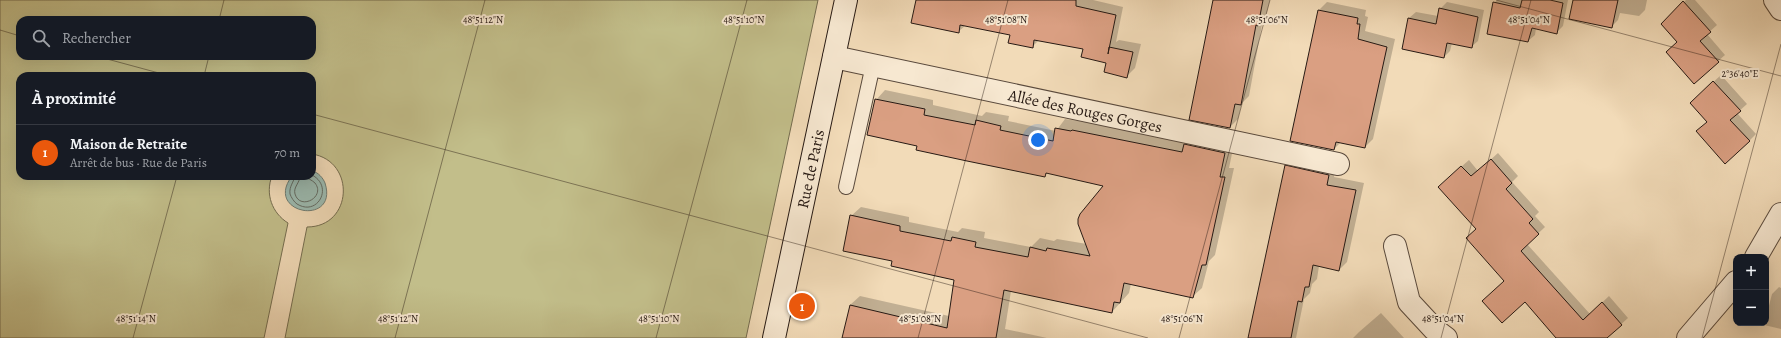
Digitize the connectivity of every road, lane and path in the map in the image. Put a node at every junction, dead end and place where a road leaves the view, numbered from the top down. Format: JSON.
{"nodes":[{"id":1,"x":846,"y":0,"type":"edge"},
{"id":2,"x":1775,"y":0,"type":"edge"},
{"id":3,"x":1781,"y":9,"type":"edge"},
{"id":4,"x":834,"y":57,"type":"junction"},
{"id":5,"x":873,"y":65,"type":"junction"},
{"id":6,"x":1338,"y":164,"type":"dead end"},
{"id":7,"x":846,"y":187,"type":"dead end"},
{"id":8,"x":1781,"y":214,"type":"edge"},
{"id":9,"x":1395,"y":246,"type":"dead end"},
{"id":10,"x":1758,"y":254,"type":"edge"},
{"id":11,"x":1733,"y":286,"type":"edge"},
{"id":12,"x":774,"y":338,"type":"edge"},
{"id":13,"x":1446,"y":338,"type":"edge"},
{"id":14,"x":1688,"y":338,"type":"edge"}],
"edges":[{"from":1,"to":4,"type":"street","name":"Rue de Paris"},
{"from":2,"to":3,"type":"street"},
{"from":4,"to":5,"type":"street","name":"Allée des Rouges Gorges"},
{"from":4,"to":12,"type":"street","name":"Rue de Paris"},
{"from":5,"to":6,"type":"street","name":"Allée des Rouges Gorges"},
{"from":5,"to":7,"type":"lane"},
{"from":8,"to":10,"type":"street"},
{"from":9,"to":13,"type":"street"},
{"from":11,"to":14,"type":"street"}]}
